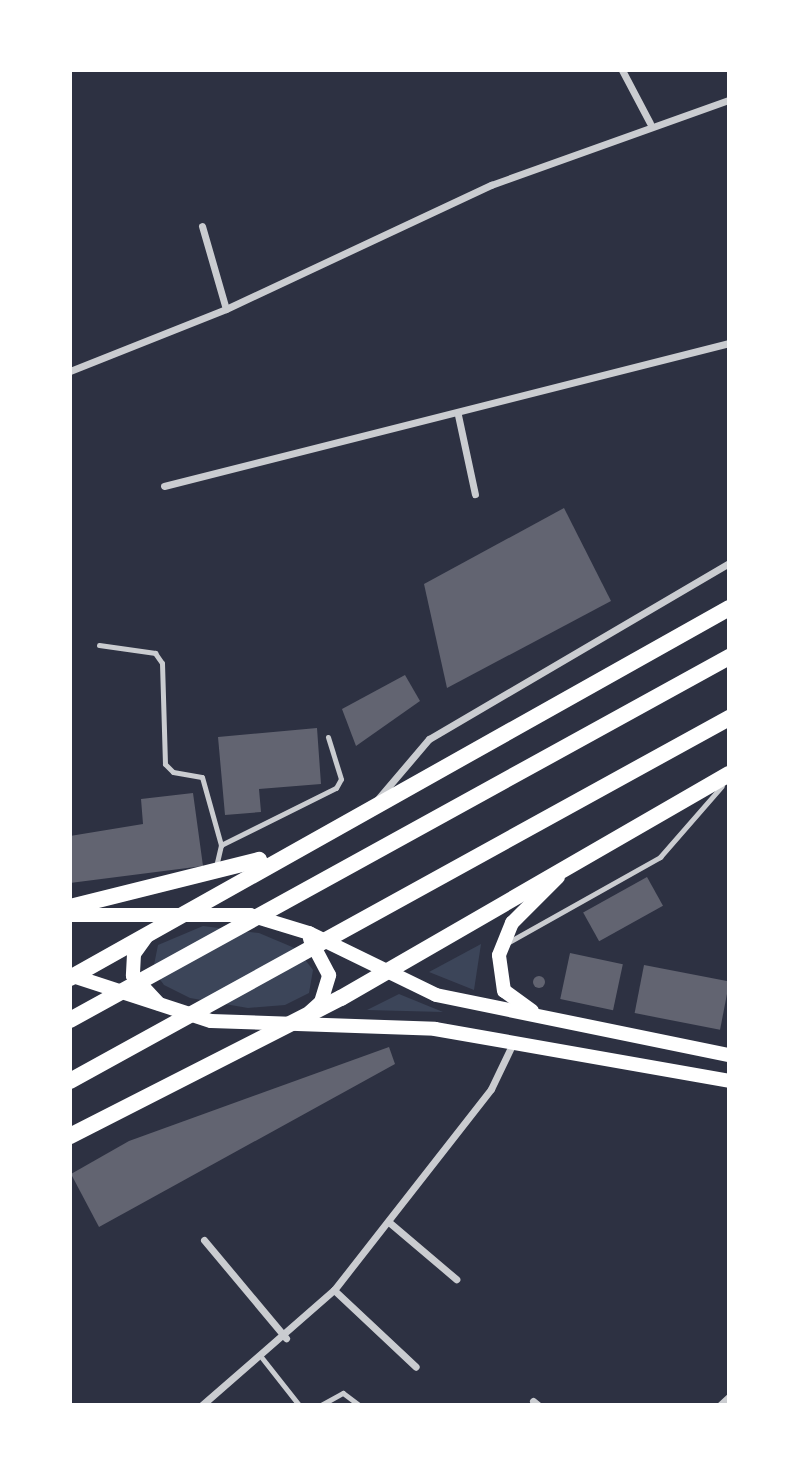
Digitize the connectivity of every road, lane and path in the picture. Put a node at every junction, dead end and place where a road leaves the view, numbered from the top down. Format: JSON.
{"nodes":[{"id":1,"x":622,"y":70,"type":"edge"},
{"id":2,"x":729,"y":100,"type":"edge"},
{"id":3,"x":650,"y":123,"type":"junction"},
{"id":4,"x":202,"y":226,"type":"dead end"},
{"id":5,"x":226,"y":309,"type":"junction"},
{"id":6,"x":729,"y":343,"type":"edge"},
{"id":7,"x":70,"y":371,"type":"edge"},
{"id":8,"x":458,"y":415,"type":"junction"},
{"id":9,"x":164,"y":486,"type":"dead end"},
{"id":10,"x":475,"y":494,"type":"dead end"},
{"id":11,"x":729,"y":563,"type":"edge"},
{"id":12,"x":729,"y":608,"type":"edge"},
{"id":13,"x":99,"y":645,"type":"dead end"},
{"id":14,"x":729,"y":657,"type":"edge"},
{"id":15,"x":729,"y":718,"type":"edge"},
{"id":16,"x":328,"y":737,"type":"dead end"},
{"id":17,"x":729,"y":775,"type":"edge"},
{"id":18,"x":371,"y":810,"type":"junction"},
{"id":19,"x":221,"y":845,"type":"junction"},
{"id":20,"x":301,"y":846,"type":"junction"},
{"id":21,"x":576,"y":860,"type":"junction"},
{"id":22,"x":215,"y":874,"type":"junction"},
{"id":23,"x":70,"y":907,"type":"edge"},
{"id":24,"x":180,"y":913,"type":"junction"},
{"id":25,"x":70,"y":915,"type":"edge"},
{"id":26,"x":288,"y":926,"type":"junction"},
{"id":27,"x":501,"y":946,"type":"junction"},
{"id":28,"x":384,"y":971,"type":"junction"},
{"id":29,"x":71,"y":977,"type":"edge"},
{"id":30,"x":192,"y":1018,"type":"junction"},
{"id":31,"x":70,"y":1020,"type":"edge"},
{"id":32,"x":559,"y":1022,"type":"junction"},
{"id":33,"x":287,"y":1027,"type":"junction"},
{"id":34,"x":513,"y":1041,"type":"junction"},
{"id":35,"x":729,"y":1055,"type":"edge"},
{"id":36,"x":70,"y":1081,"type":"edge"},
{"id":37,"x":729,"y":1081,"type":"edge"},
{"id":38,"x":70,"y":1136,"type":"edge"},
{"id":39,"x":390,"y":1223,"type":"junction"},
{"id":40,"x":204,"y":1240,"type":"dead end"},
{"id":41,"x":456,"y":1279,"type":"dead end"},
{"id":42,"x":334,"y":1290,"type":"junction"},
{"id":43,"x":286,"y":1338,"type":"junction"},
{"id":44,"x":262,"y":1359,"type":"junction"},
{"id":45,"x":416,"y":1367,"type":"dead end"},
{"id":46,"x":729,"y":1397,"type":"edge"},
{"id":47,"x":203,"y":1405,"type":"edge"},
{"id":48,"x":299,"y":1405,"type":"edge"},
{"id":49,"x":321,"y":1405,"type":"edge"},
{"id":50,"x":359,"y":1405,"type":"edge"},
{"id":51,"x":720,"y":1405,"type":"edge"}],
"edges":[{"from":1,"to":3,"type":"street"},
{"from":2,"to":3,"type":"street"},
{"from":3,"to":5,"type":"street"},
{"from":4,"to":5,"type":"street"},
{"from":5,"to":7,"type":"street"},
{"from":6,"to":8,"type":"street"},
{"from":8,"to":9,"type":"street"},
{"from":8,"to":10,"type":"street"},
{"from":11,"to":18,"type":"street"},
{"from":12,"to":18,"type":"highway"},
{"from":13,"to":19,"type":"lane"},
{"from":14,"to":31,"type":"highway"},
{"from":15,"to":36,"type":"highway"},
{"from":16,"to":19,"type":"lane"},
{"from":17,"to":21,"type":"highway"},
{"from":17,"to":27,"type":"lane"},
{"from":18,"to":20,"type":"highway"},
{"from":19,"to":22,"type":"lane"},
{"from":20,"to":22,"type":"highway"},
{"from":20,"to":24,"type":"highway"},
{"from":21,"to":27,"type":"main road"},
{"from":21,"to":28,"type":"highway"},
{"from":22,"to":23,"type":"highway"},
{"from":24,"to":25,"type":"main road"},
{"from":24,"to":26,"type":"main road"},
{"from":24,"to":29,"type":"highway"},
{"from":24,"to":30,"type":"main road"},
{"from":26,"to":28,"type":"main road"},
{"from":26,"to":33,"type":"main road"},
{"from":27,"to":32,"type":"main road"},
{"from":28,"to":32,"type":"main road"},
{"from":28,"to":33,"type":"highway"},
{"from":29,"to":30,"type":"main road"},
{"from":30,"to":33,"type":"main road"},
{"from":32,"to":35,"type":"main road"},
{"from":33,"to":34,"type":"main road"},
{"from":33,"to":38,"type":"highway"},
{"from":34,"to":37,"type":"main road"},
{"from":34,"to":39,"type":"street"},
{"from":39,"to":41,"type":"street"},
{"from":39,"to":42,"type":"street"},
{"from":40,"to":43,"type":"street"},
{"from":42,"to":43,"type":"street"},
{"from":42,"to":45,"type":"street"},
{"from":43,"to":44,"type":"street"},
{"from":44,"to":47,"type":"street"},
{"from":44,"to":48,"type":"lane"},
{"from":46,"to":51,"type":"street"},
{"from":49,"to":50,"type":"lane"}]}
